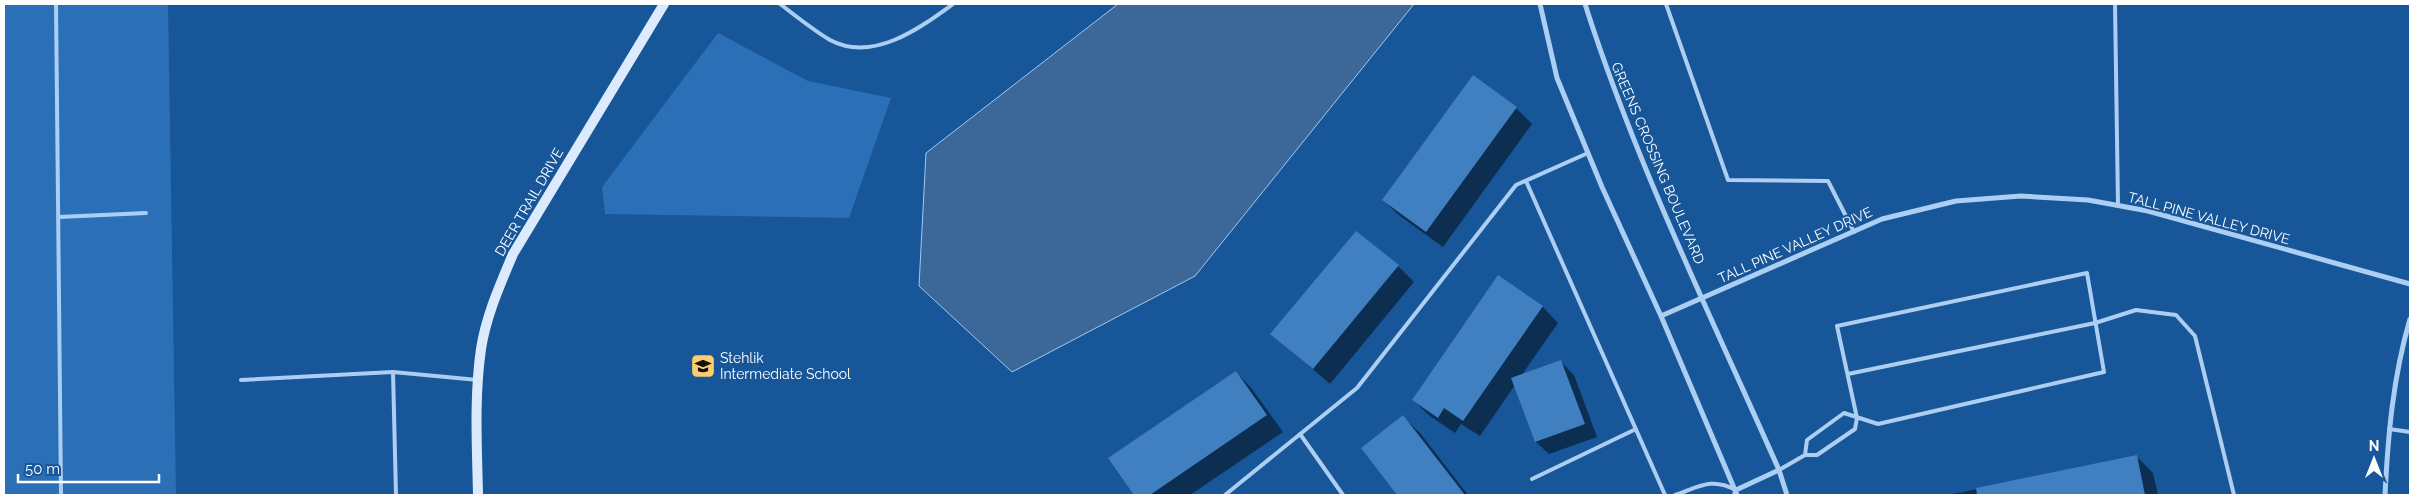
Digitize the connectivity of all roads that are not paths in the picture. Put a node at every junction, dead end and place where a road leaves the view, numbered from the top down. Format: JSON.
{"nodes":[{"id":1,"x":56,"y":4,"type":"edge"},
{"id":2,"x":664,"y":4,"type":"edge"},
{"id":3,"x":780,"y":4,"type":"edge"},
{"id":4,"x":953,"y":4,"type":"edge"},
{"id":5,"x":1540,"y":4,"type":"edge"},
{"id":6,"x":1585,"y":4,"type":"edge"},
{"id":7,"x":1666,"y":4,"type":"edge"},
{"id":8,"x":2115,"y":4,"type":"edge"},
{"id":9,"x":1588,"y":153,"type":"junction"},
{"id":10,"x":1526,"y":181,"type":"junction"},
{"id":11,"x":2118,"y":206,"type":"junction"},
{"id":12,"x":146,"y":213,"type":"dead end"},
{"id":13,"x":59,"y":216,"type":"junction"},
{"id":14,"x":1854,"y":232,"type":"junction"},
{"id":15,"x":2410,"y":284,"type":"edge"},
{"id":16,"x":1703,"y":298,"type":"junction"},
{"id":17,"x":1661,"y":316,"type":"junction"},
{"id":18,"x":2410,"y":319,"type":"edge"},
{"id":19,"x":2095,"y":323,"type":"junction"},
{"id":20,"x":393,"y":372,"type":"junction"},
{"id":21,"x":1848,"y":374,"type":"junction"},
{"id":22,"x":241,"y":380,"type":"dead end"},
{"id":23,"x":478,"y":380,"type":"junction"},
{"id":24,"x":1857,"y":418,"type":"junction"},
{"id":25,"x":2389,"y":428,"type":"junction"},
{"id":26,"x":1636,"y":429,"type":"junction"},
{"id":27,"x":2410,"y":432,"type":"edge"},
{"id":28,"x":1300,"y":434,"type":"junction"},
{"id":29,"x":1805,"y":455,"type":"junction"},
{"id":30,"x":1779,"y":470,"type":"junction"},
{"id":31,"x":1532,"y":479,"type":"dead end"},
{"id":32,"x":1736,"y":494,"type":"edge"},
{"id":33,"x":61,"y":495,"type":"edge"},
{"id":34,"x":396,"y":495,"type":"edge"},
{"id":35,"x":478,"y":495,"type":"edge"},
{"id":36,"x":1225,"y":495,"type":"edge"},
{"id":37,"x":1343,"y":495,"type":"edge"},
{"id":38,"x":1665,"y":495,"type":"edge"},
{"id":39,"x":1675,"y":495,"type":"edge"},
{"id":40,"x":1787,"y":495,"type":"edge"},
{"id":41,"x":2234,"y":495,"type":"edge"},
{"id":42,"x":2385,"y":495,"type":"edge"}],
"edges":[{"from":1,"to":13,"type":"lane"},
{"from":2,"to":23,"type":"street","name":"DEER TRAIL DRIVE"},
{"from":3,"to":4,"type":"lane"},
{"from":5,"to":9,"type":"street"},
{"from":6,"to":16,"type":"street","name":"GREENS CROSSING BOULEVARD"},
{"from":7,"to":14,"type":"lane"},
{"from":8,"to":11,"type":"lane"},
{"from":9,"to":10,"type":"lane"},
{"from":9,"to":17,"type":"street"},
{"from":10,"to":26,"type":"lane"},
{"from":10,"to":28,"type":"lane"},
{"from":11,"to":14,"type":"street","name":"TALL PINE VALLEY DRIVE"},
{"from":11,"to":15,"type":"street","name":"TALL PINE VALLEY DRIVE"},
{"from":12,"to":13,"type":"lane"},
{"from":13,"to":33,"type":"lane"},
{"from":14,"to":16,"type":"street","name":"TALL PINE VALLEY DRIVE"},
{"from":16,"to":17,"type":"street","name":"TALL PINE VALLEY DRIVE"},
{"from":16,"to":30,"type":"street","name":"GREENS CROSSING BOULEVARD"},
{"from":17,"to":32,"type":"street"},
{"from":18,"to":25,"type":"street"},
{"from":19,"to":21,"type":"lane"},
{"from":19,"to":21,"type":"lane"},
{"from":19,"to":24,"type":"lane"},
{"from":19,"to":41,"type":"lane"},
{"from":20,"to":22,"type":"lane"},
{"from":20,"to":23,"type":"lane"},
{"from":20,"to":34,"type":"lane"},
{"from":21,"to":24,"type":"lane"},
{"from":23,"to":35,"type":"street","name":"DEER TRAIL DRIVE"},
{"from":24,"to":29,"type":"lane"},
{"from":24,"to":29,"type":"lane"},
{"from":25,"to":27,"type":"lane"},
{"from":25,"to":42,"type":"street"},
{"from":26,"to":31,"type":"lane"},
{"from":26,"to":38,"type":"lane"},
{"from":28,"to":36,"type":"lane"},
{"from":28,"to":37,"type":"lane"},
{"from":29,"to":30,"type":"lane"},
{"from":30,"to":32,"type":"street"},
{"from":30,"to":40,"type":"street","name":"GREENS CROSSING BOULEVARD"},
{"from":32,"to":39,"type":"lane"}]}
